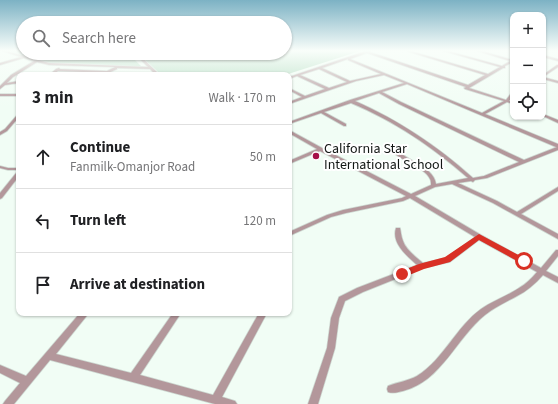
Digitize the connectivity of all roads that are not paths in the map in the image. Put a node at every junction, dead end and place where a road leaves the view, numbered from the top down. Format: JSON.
{"nodes":[{"id":1,"x":57,"y":70,"type":"joint"},
{"id":2,"x":313,"y":70,"type":"edge"},
{"id":3,"x":323,"y":70,"type":"edge"},
{"id":4,"x":376,"y":70,"type":"edge"},
{"id":5,"x":420,"y":70,"type":"edge"},
{"id":6,"x":473,"y":70,"type":"edge"},
{"id":7,"x":497,"y":70,"type":"edge"},
{"id":8,"x":55,"y":72,"type":"edge"},
{"id":9,"x":108,"y":72,"type":"edge"},
{"id":10,"x":16,"y":74,"type":"edge"},
{"id":11,"x":385,"y":74,"type":"junction"},
{"id":12,"x":488,"y":74,"type":"junction"},
{"id":13,"x":297,"y":75,"type":"junction"},
{"id":14,"x":292,"y":77,"type":"edge"},
{"id":15,"x":546,"y":78,"type":"edge"},
{"id":16,"x":16,"y":82,"type":"edge"},
{"id":17,"x":350,"y":82,"type":"junction"},
{"id":18,"x":558,"y":82,"type":"edge"},
{"id":19,"x":408,"y":83,"type":"junction"},
{"id":20,"x":2,"y":84,"type":"edge"},
{"id":21,"x":467,"y":86,"type":"junction"},
{"id":22,"x":0,"y":88,"type":"edge"},
{"id":23,"x":328,"y":89,"type":"junction"},
{"id":24,"x":292,"y":91,"type":"edge"},
{"id":25,"x":381,"y":92,"type":"junction"},
{"id":26,"x":16,"y":94,"type":"edge"},
{"id":27,"x":0,"y":95,"type":"edge"},
{"id":28,"x":510,"y":96,"type":"edge"},
{"id":29,"x":304,"y":97,"type":"junction"},
{"id":30,"x":351,"y":101,"type":"junction"},
{"id":31,"x":507,"y":101,"type":"junction"},
{"id":32,"x":292,"y":102,"type":"edge"},
{"id":33,"x":510,"y":102,"type":"edge"},
{"id":34,"x":321,"y":112,"type":"junction"},
{"id":35,"x":483,"y":114,"type":"junction"},
{"id":36,"x":546,"y":116,"type":"edge"},
{"id":37,"x":16,"y":118,"type":"edge"},
{"id":38,"x":292,"y":122,"type":"edge"},
{"id":39,"x":558,"y":122,"type":"edge"},
{"id":40,"x":345,"y":125,"type":"dead end"},
{"id":41,"x":292,"y":133,"type":"edge"},
{"id":42,"x":0,"y":134,"type":"edge"},
{"id":43,"x":391,"y":147,"type":"dead end"},
{"id":44,"x":558,"y":147,"type":"edge"},
{"id":45,"x":320,"y":149,"type":"junction"},
{"id":46,"x":292,"y":162,"type":"edge"},
{"id":47,"x":524,"y":162,"type":"junction"},
{"id":48,"x":0,"y":167,"type":"edge"},
{"id":49,"x":16,"y":169,"type":"edge"},
{"id":50,"x":16,"y":177,"type":"edge"},
{"id":51,"x":473,"y":180,"type":"junction"},
{"id":52,"x":453,"y":183,"type":"junction"},
{"id":53,"x":434,"y":186,"type":"junction"},
{"id":54,"x":558,"y":189,"type":"edge"},
{"id":55,"x":411,"y":196,"type":"junction"},
{"id":56,"x":0,"y":197,"type":"edge"},
{"id":57,"x":517,"y":214,"type":"junction"},
{"id":58,"x":398,"y":229,"type":"dead end"},
{"id":59,"x":292,"y":233,"type":"edge"},
{"id":60,"x":479,"y":237,"type":"junction"},
{"id":61,"x":558,"y":237,"type":"edge"},
{"id":62,"x":558,"y":252,"type":"edge"},
{"id":63,"x":422,"y":266,"type":"junction"},
{"id":64,"x":541,"y":271,"type":"junction"},
{"id":65,"x":558,"y":280,"type":"edge"},
{"id":66,"x":83,"y":316,"type":"edge"},
{"id":67,"x":175,"y":316,"type":"edge"},
{"id":68,"x":260,"y":316,"type":"edge"},
{"id":69,"x":50,"y":356,"type":"junction"},
{"id":70,"x":0,"y":369,"type":"edge"},
{"id":71,"x":134,"y":377,"type":"junction"},
{"id":72,"x":27,"y":381,"type":"junction"},
{"id":73,"x":391,"y":389,"type":"dead end"},
{"id":74,"x":216,"y":399,"type":"junction"},
{"id":75,"x":8,"y":404,"type":"edge"},
{"id":76,"x":232,"y":404,"type":"edge"},
{"id":77,"x":313,"y":404,"type":"edge"}],
"edges":[{"from":1,"to":8,"type":"street"},
{"from":1,"to":9,"type":"street"},
{"from":2,"to":13,"type":"street"},
{"from":3,"to":17,"type":"street"},
{"from":4,"to":11,"type":"street"},
{"from":5,"to":21,"type":"street"},
{"from":6,"to":12,"type":"street"},
{"from":7,"to":12,"type":"street"},
{"from":10,"to":20,"type":"street"},
{"from":11,"to":17,"type":"street"},
{"from":11,"to":19,"type":"street"},
{"from":12,"to":21,"type":"street"},
{"from":13,"to":14,"type":"street"},
{"from":13,"to":23,"type":"street"},
{"from":15,"to":18,"type":"street"},
{"from":16,"to":20,"type":"street"},
{"from":17,"to":23,"type":"street"},
{"from":19,"to":25,"type":"street"},
{"from":19,"to":35,"type":"street"},
{"from":20,"to":22,"type":"street"},
{"from":21,"to":31,"type":"street"},
{"from":23,"to":29,"type":"street"},
{"from":24,"to":29,"type":"street"},
{"from":25,"to":30,"type":"street"},
{"from":25,"to":47,"type":"street"},
{"from":26,"to":27,"type":"street"},
{"from":28,"to":31,"type":"street"},
{"from":29,"to":32,"type":"street"},
{"from":30,"to":34,"type":"street"},
{"from":30,"to":51,"type":"street"},
{"from":31,"to":33,"type":"street"},
{"from":31,"to":35,"type":"street"},
{"from":34,"to":38,"type":"street"},
{"from":34,"to":40,"type":"street"},
{"from":35,"to":44,"type":"street"},
{"from":36,"to":39,"type":"street"},
{"from":37,"to":42,"type":"street"},
{"from":41,"to":45,"type":"street"},
{"from":43,"to":53,"type":"street"},
{"from":44,"to":47,"type":"street"},
{"from":45,"to":46,"type":"street"},
{"from":45,"to":55,"type":"street"},
{"from":47,"to":51,"type":"street"},
{"from":48,"to":49,"type":"street"},
{"from":50,"to":56,"type":"street"},
{"from":51,"to":52,"type":"street"},
{"from":52,"to":53,"type":"street"},
{"from":52,"to":57,"type":"street"},
{"from":53,"to":55,"type":"street"},
{"from":54,"to":57,"type":"street"},
{"from":55,"to":59,"type":"street"},
{"from":55,"to":60,"type":"street"},
{"from":57,"to":61,"type":"street"},
{"from":58,"to":63,"type":"street"},
{"from":60,"to":63,"type":"street"},
{"from":60,"to":64,"type":"street"},
{"from":62,"to":64,"type":"street"},
{"from":63,"to":77,"type":"street"},
{"from":64,"to":65,"type":"street"},
{"from":64,"to":73,"type":"street"},
{"from":66,"to":69,"type":"street"},
{"from":67,"to":71,"type":"street"},
{"from":68,"to":74,"type":"street"},
{"from":69,"to":71,"type":"street"},
{"from":69,"to":72,"type":"street"},
{"from":70,"to":72,"type":"street"},
{"from":71,"to":74,"type":"street"},
{"from":72,"to":75,"type":"street"},
{"from":74,"to":76,"type":"street"}]}
